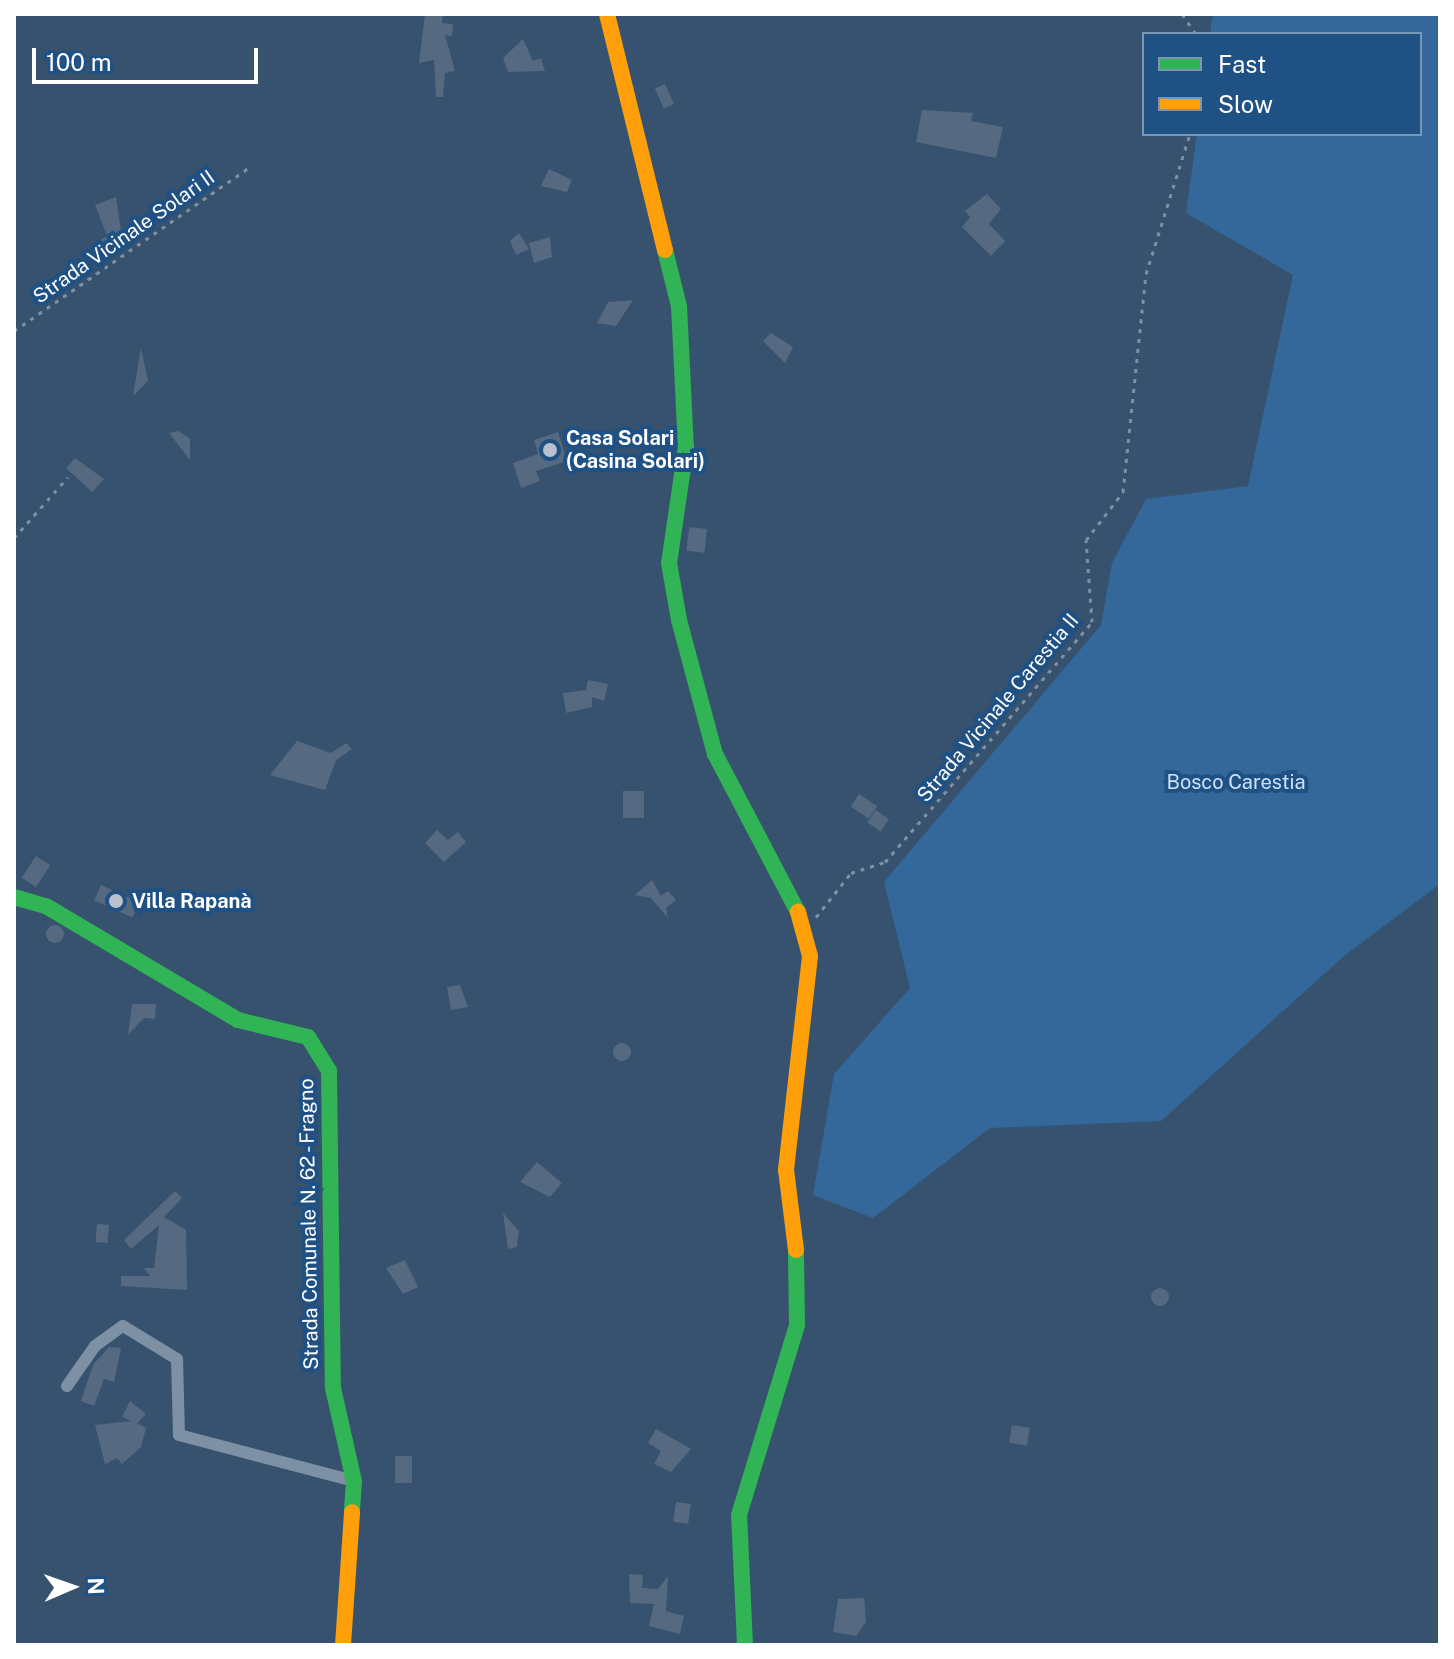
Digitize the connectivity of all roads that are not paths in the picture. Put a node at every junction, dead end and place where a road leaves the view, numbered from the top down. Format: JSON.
{"nodes":[{"id":1,"x":607,"y":14,"type":"edge"},
{"id":2,"x":14,"y":897,"type":"edge"},
{"id":3,"x":67,"y":1386,"type":"dead end"},
{"id":4,"x":354,"y":1481,"type":"junction"},
{"id":5,"x":343,"y":1645,"type":"edge"},
{"id":6,"x":745,"y":1645,"type":"edge"}],
"edges":[{"from":1,"to":6,"type":"main road"},
{"from":2,"to":4,"type":"main road","name":"Strada Comunale N. 62 - Fragno"},
{"from":3,"to":4,"type":"street"},
{"from":4,"to":5,"type":"main road","name":"Strada Comunale N. 62 - Fragno"}]}
